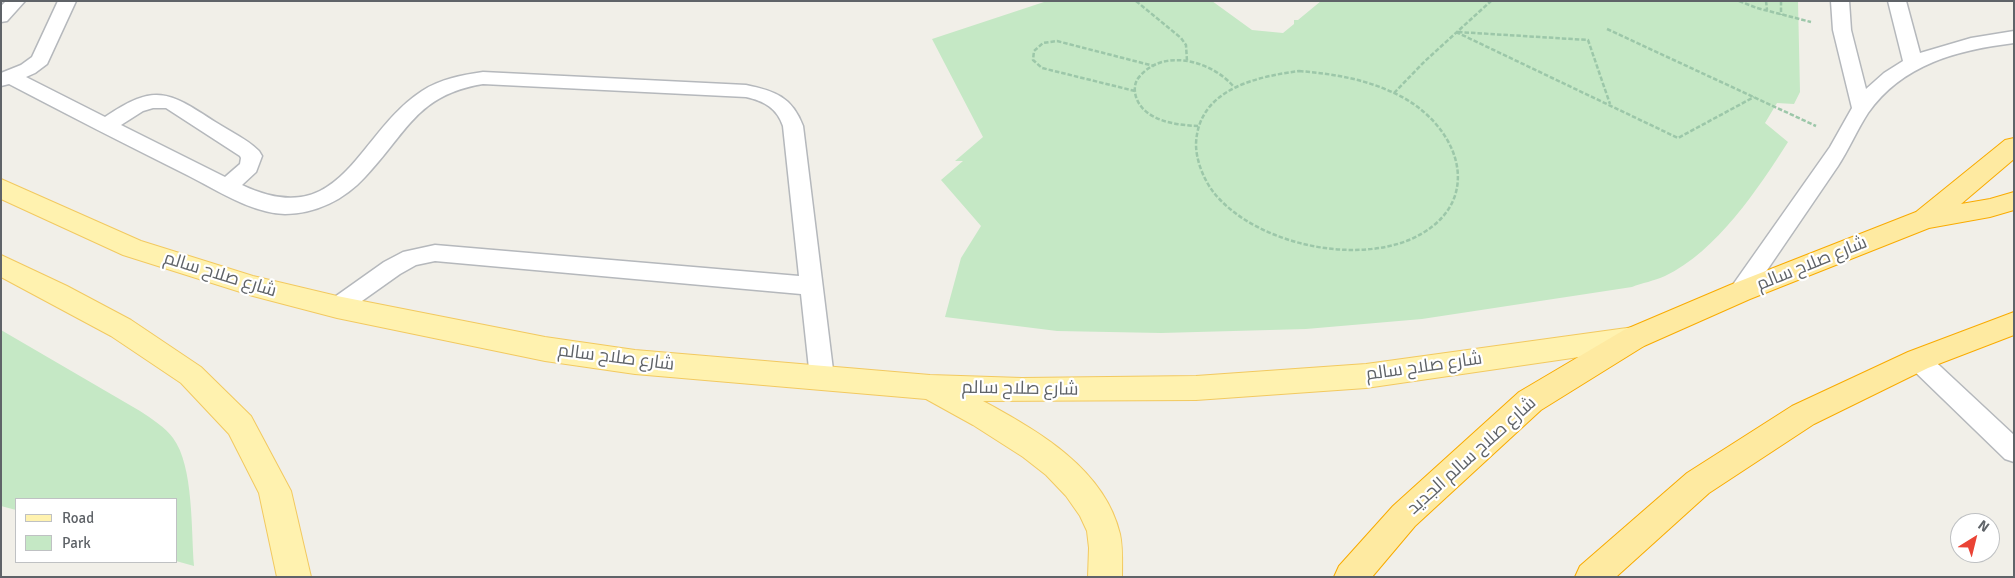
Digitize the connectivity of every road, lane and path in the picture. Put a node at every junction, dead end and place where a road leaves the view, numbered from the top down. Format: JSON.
{"nodes":[{"id":1,"x":16,"y":1,"type":"edge"},
{"id":2,"x":67,"y":1,"type":"edge"},
{"id":3,"x":1136,"y":1,"type":"edge"},
{"id":4,"x":1490,"y":1,"type":"edge"},
{"id":5,"x":1739,"y":1,"type":"edge"},
{"id":6,"x":1766,"y":1,"type":"edge"},
{"id":7,"x":1781,"y":1,"type":"edge"},
{"id":8,"x":1840,"y":1,"type":"edge"},
{"id":9,"x":1897,"y":1,"type":"edge"},
{"id":10,"x":1768,"y":11,"type":"junction"},
{"id":11,"x":1781,"y":15,"type":"junction"},
{"id":12,"x":1,"y":17,"type":"edge"},
{"id":13,"x":1607,"y":29,"type":"dead end"},
{"id":14,"x":1842,"y":30,"type":"junction"},
{"id":15,"x":1456,"y":32,"type":"junction"},
{"id":16,"x":2014,"y":37,"type":"edge"},
{"id":17,"x":1187,"y":61,"type":"junction"},
{"id":18,"x":1913,"y":63,"type":"junction"},
{"id":19,"x":1154,"y":66,"type":"junction"},
{"id":20,"x":6,"y":79,"type":"edge"},
{"id":21,"x":1234,"y":87,"type":"junction"},
{"id":22,"x":1135,"y":91,"type":"junction"},
{"id":23,"x":1394,"y":93,"type":"junction"},
{"id":24,"x":1754,"y":97,"type":"junction"},
{"id":25,"x":1610,"y":105,"type":"junction"},
{"id":26,"x":1861,"y":108,"type":"junction"},
{"id":27,"x":1198,"y":126,"type":"junction"},
{"id":28,"x":105,"y":127,"type":"junction"},
{"id":29,"x":1841,"y":146,"type":"junction"},
{"id":30,"x":2014,"y":146,"type":"edge"},
{"id":31,"x":228,"y":186,"type":"junction"},
{"id":32,"x":1,"y":188,"type":"edge"},
{"id":33,"x":2014,"y":201,"type":"edge"},
{"id":34,"x":1925,"y":218,"type":"junction"},
{"id":35,"x":1,"y":265,"type":"edge"},
{"id":36,"x":812,"y":286,"type":"junction"},
{"id":37,"x":1740,"y":292,"type":"junction"},
{"id":38,"x":337,"y":307,"type":"junction"},
{"id":39,"x":2014,"y":323,"type":"edge"},
{"id":40,"x":1634,"y":338,"type":"junction"},
{"id":41,"x":1918,"y":360,"type":"junction"},
{"id":42,"x":822,"y":378,"type":"junction"},
{"id":43,"x":930,"y":387,"type":"junction"},
{"id":44,"x":2002,"y":430,"type":"edge"},
{"id":45,"x":2014,"y":451,"type":"edge"},
{"id":46,"x":294,"y":577,"type":"edge"},
{"id":47,"x":1105,"y":577,"type":"edge"},
{"id":48,"x":1351,"y":577,"type":"edge"},
{"id":49,"x":1592,"y":577,"type":"edge"}],
"edges":[{"from":1,"to":12,"type":"lane"},
{"from":2,"to":20,"type":"lane"},
{"from":3,"to":17,"type":"path"},
{"from":4,"to":15,"type":"path"},
{"from":5,"to":10,"type":"path"},
{"from":6,"to":10,"type":"path"},
{"from":7,"to":11,"type":"path"},
{"from":8,"to":14,"type":"lane"},
{"from":9,"to":18,"type":"lane"},
{"from":10,"to":11,"type":"path"},
{"from":11,"to":14,"type":"path"},
{"from":13,"to":24,"type":"path"},
{"from":14,"to":26,"type":"lane"},
{"from":15,"to":23,"type":"path"},
{"from":15,"to":25,"type":"path"},
{"from":15,"to":25,"type":"path"},
{"from":16,"to":18,"type":"lane"},
{"from":17,"to":19,"type":"path"},
{"from":17,"to":21,"type":"path"},
{"from":18,"to":26,"type":"lane"},
{"from":19,"to":22,"type":"path"},
{"from":19,"to":22,"type":"path"},
{"from":20,"to":28,"type":"lane"},
{"from":21,"to":23,"type":"path"},
{"from":21,"to":27,"type":"path"},
{"from":22,"to":27,"type":"path"},
{"from":23,"to":27,"type":"path"},
{"from":24,"to":25,"type":"path"},
{"from":24,"to":29,"type":"path"},
{"from":26,"to":29,"type":"lane"},
{"from":28,"to":31,"type":"lane"},
{"from":28,"to":31,"type":"lane"},
{"from":29,"to":37,"type":"lane"},
{"from":30,"to":34,"type":"highway","name":"شارع صلاح سالم"},
{"from":31,"to":36,"type":"lane"},
{"from":32,"to":38,"type":"main road","name":"شارع صلاح سالم"},
{"from":33,"to":34,"type":"highway"},
{"from":34,"to":37,"type":"highway","name":"شارع صلاح سالم"},
{"from":35,"to":46,"type":"main road"},
{"from":36,"to":38,"type":"lane"},
{"from":36,"to":42,"type":"lane"},
{"from":37,"to":40,"type":"highway","name":"شارع صلاح سالم"},
{"from":38,"to":42,"type":"main road","name":"شارع صلاح سالم"},
{"from":39,"to":41,"type":"highway"},
{"from":40,"to":43,"type":"main road","name":"شارع صلاح سالم"},
{"from":40,"to":48,"type":"highway","name":"شارع صلاح سالم الجديد"},
{"from":41,"to":44,"type":"lane"},
{"from":41,"to":49,"type":"highway"},
{"from":42,"to":43,"type":"main road","name":"شارع صلاح سالم"},
{"from":43,"to":47,"type":"main road"},
{"from":44,"to":45,"type":"lane"}]}
